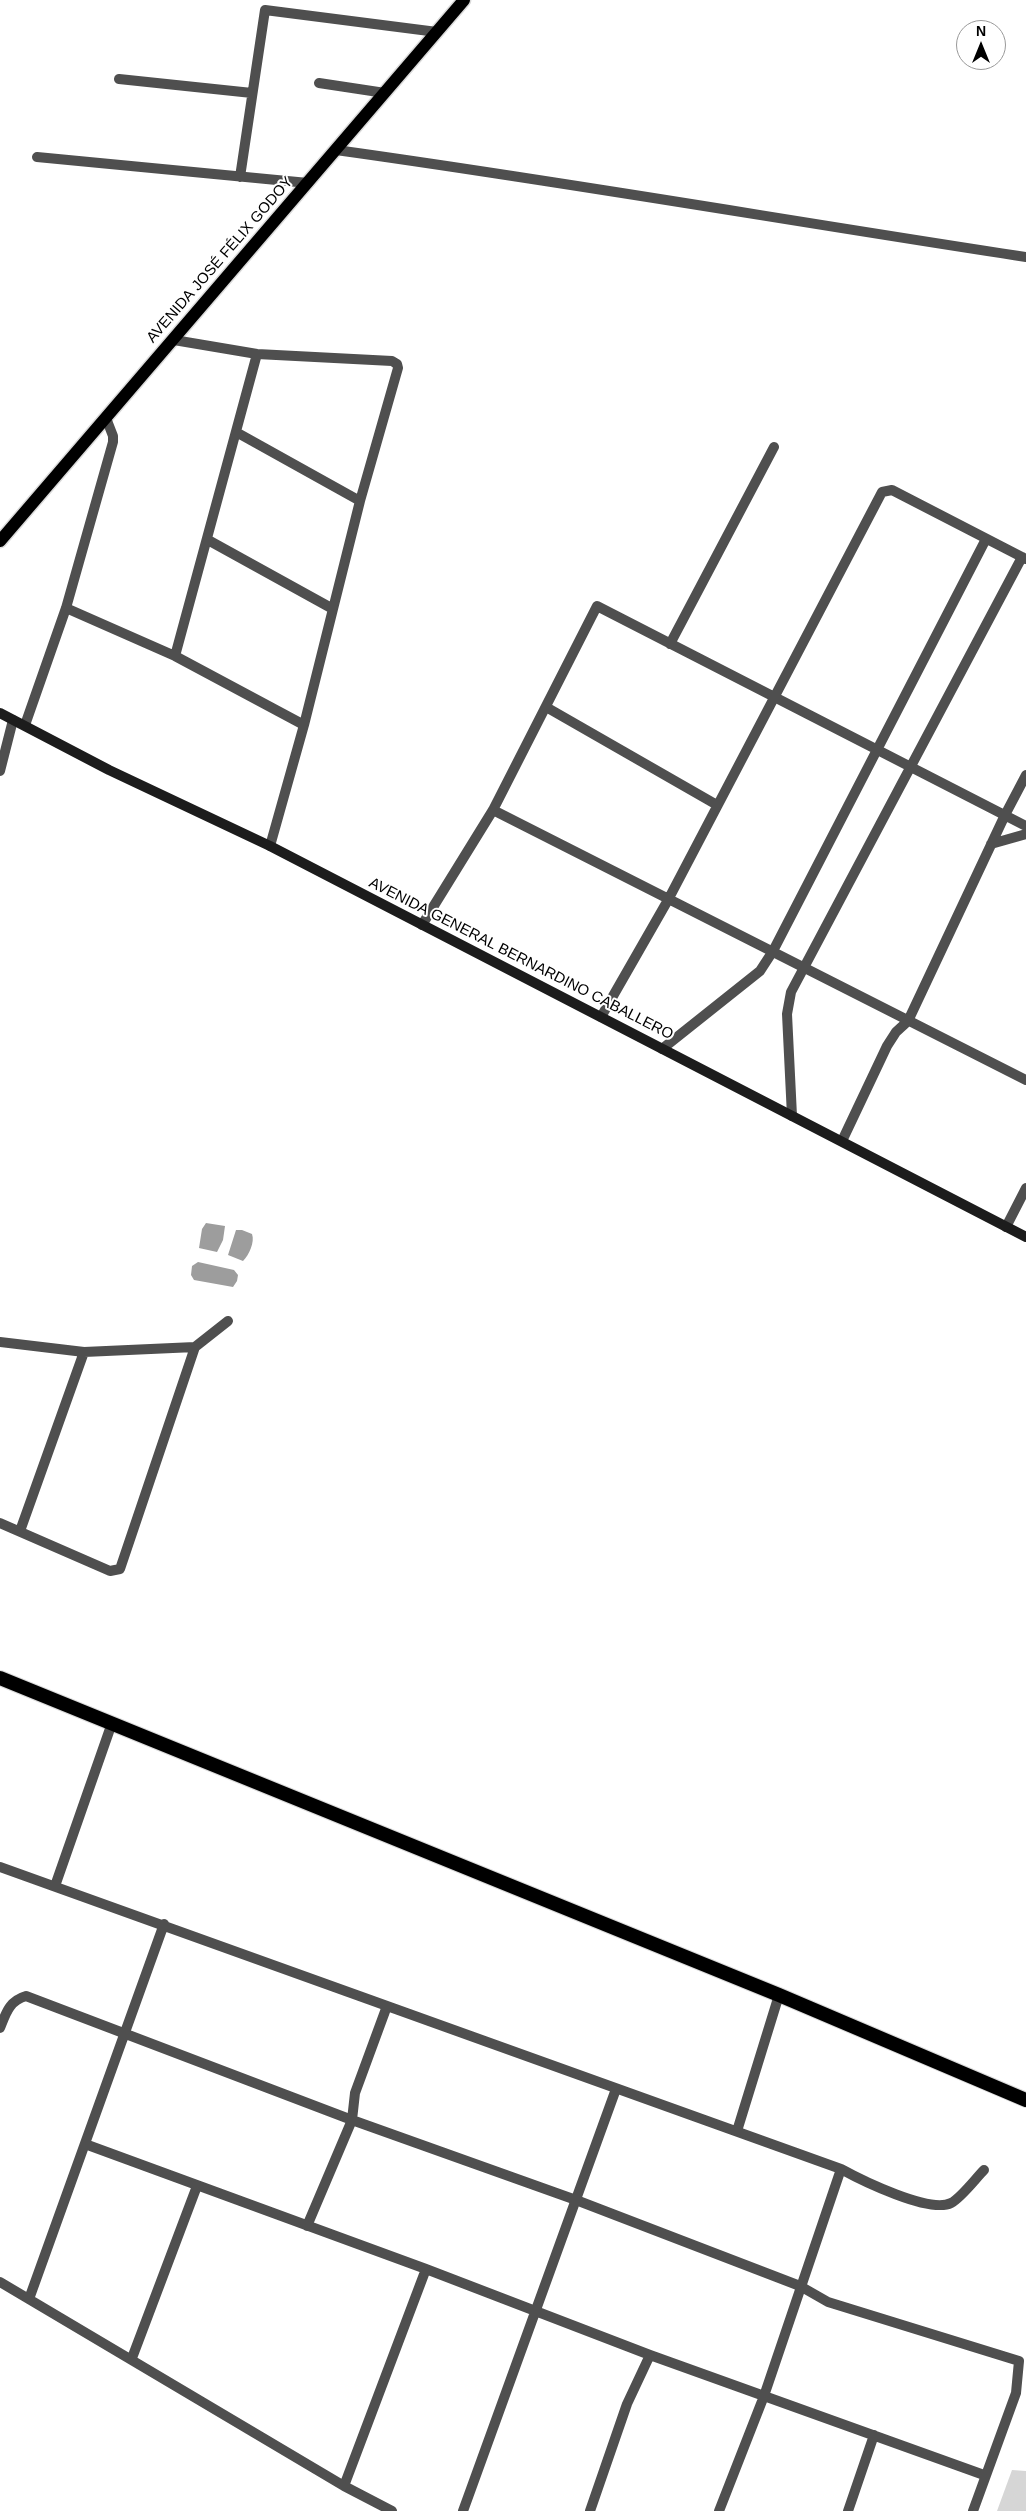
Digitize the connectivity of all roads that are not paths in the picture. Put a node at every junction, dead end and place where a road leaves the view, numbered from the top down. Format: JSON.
{"nodes":[{"id":1,"x":464,"y":0,"type":"edge"},
{"id":2,"x":437,"y":32,"type":"junction"},
{"id":3,"x":119,"y":78,"type":"dead end"},
{"id":4,"x":320,"y":83,"type":"dead end"},
{"id":5,"x":385,"y":93,"type":"junction"},
{"id":6,"x":252,"y":94,"type":"junction"},
{"id":7,"x":336,"y":150,"type":"junction"},
{"id":8,"x":37,"y":157,"type":"dead end"},
{"id":9,"x":240,"y":176,"type":"junction"},
{"id":10,"x":308,"y":182,"type":"junction"},
{"id":11,"x":1026,"y":257,"type":"edge"},
{"id":12,"x":174,"y":340,"type":"junction"},
{"id":13,"x":257,"y":354,"type":"junction"},
{"id":14,"x":106,"y":418,"type":"junction"},
{"id":15,"x":236,"y":432,"type":"junction"},
{"id":16,"x":774,"y":447,"type":"dead end"},
{"id":17,"x":360,"y":501,"type":"junction"},
{"id":18,"x":986,"y":539,"type":"junction"},
{"id":19,"x":208,"y":540,"type":"junction"},
{"id":20,"x":0,"y":541,"type":"edge"},
{"id":21,"x":1024,"y":558,"type":"edge"},
{"id":22,"x":66,"y":608,"type":"junction"},
{"id":23,"x":333,"y":609,"type":"junction"},
{"id":24,"x":670,"y":644,"type":"junction"},
{"id":25,"x":175,"y":656,"type":"junction"},
{"id":26,"x":773,"y":697,"type":"junction"},
{"id":27,"x":546,"y":707,"type":"junction"},
{"id":28,"x":0,"y":713,"type":"edge"},
{"id":29,"x":13,"y":720,"type":"junction"},
{"id":30,"x":25,"y":725,"type":"junction"},
{"id":31,"x":304,"y":725,"type":"junction"},
{"id":32,"x":875,"y":750,"type":"junction"},
{"id":33,"x":909,"y":768,"type":"junction"},
{"id":34,"x":0,"y":771,"type":"edge"},
{"id":35,"x":1026,"y":775,"type":"edge"},
{"id":36,"x":717,"y":805,"type":"junction"},
{"id":37,"x":493,"y":810,"type":"junction"},
{"id":38,"x":1005,"y":815,"type":"junction"},
{"id":39,"x":1026,"y":826,"type":"edge"},
{"id":40,"x":1026,"y":834,"type":"edge"},
{"id":41,"x":991,"y":844,"type":"junction"},
{"id":42,"x":270,"y":846,"type":"junction"},
{"id":43,"x":668,"y":900,"type":"junction"},
{"id":44,"x":422,"y":924,"type":"junction"},
{"id":45,"x":773,"y":951,"type":"junction"},
{"id":46,"x":803,"y":966,"type":"junction"},
{"id":47,"x":601,"y":1017,"type":"junction"},
{"id":48,"x":908,"y":1022,"type":"junction"},
{"id":49,"x":662,"y":1049,"type":"junction"},
{"id":50,"x":1026,"y":1080,"type":"edge"},
{"id":51,"x":792,"y":1116,"type":"junction"},
{"id":52,"x":842,"y":1141,"type":"junction"},
{"id":53,"x":1026,"y":1188,"type":"edge"},
{"id":54,"x":1006,"y":1227,"type":"junction"},
{"id":55,"x":1026,"y":1237,"type":"edge"},
{"id":56,"x":228,"y":1321,"type":"dead end"},
{"id":57,"x":0,"y":1342,"type":"edge"},
{"id":58,"x":195,"y":1347,"type":"junction"},
{"id":59,"x":84,"y":1352,"type":"junction"},
{"id":60,"x":0,"y":1523,"type":"edge"},
{"id":61,"x":20,"y":1531,"type":"junction"},
{"id":62,"x":0,"y":1678,"type":"edge"},
{"id":63,"x":112,"y":1723,"type":"junction"},
{"id":64,"x":0,"y":1867,"type":"edge"},
{"id":65,"x":55,"y":1886,"type":"junction"},
{"id":66,"x":164,"y":1924,"type":"junction"},
{"id":67,"x":779,"y":1995,"type":"junction"},
{"id":68,"x":387,"y":2006,"type":"junction"},
{"id":69,"x":0,"y":2028,"type":"edge"},
{"id":70,"x":124,"y":2033,"type":"junction"},
{"id":71,"x":616,"y":2089,"type":"junction"},
{"id":72,"x":1026,"y":2100,"type":"edge"},
{"id":73,"x":352,"y":2120,"type":"junction"},
{"id":74,"x":737,"y":2131,"type":"junction"},
{"id":75,"x":85,"y":2144,"type":"junction"},
{"id":76,"x":841,"y":2169,"type":"junction"},
{"id":77,"x":984,"y":2170,"type":"dead end"},
{"id":78,"x":197,"y":2186,"type":"junction"},
{"id":79,"x":576,"y":2200,"type":"junction"},
{"id":80,"x":307,"y":2226,"type":"junction"},
{"id":81,"x":426,"y":2269,"type":"junction"},
{"id":82,"x":0,"y":2282,"type":"edge"},
{"id":83,"x":800,"y":2286,"type":"junction"},
{"id":84,"x":29,"y":2299,"type":"junction"},
{"id":85,"x":536,"y":2310,"type":"junction"},
{"id":86,"x":650,"y":2355,"type":"junction"},
{"id":87,"x":132,"y":2358,"type":"junction"},
{"id":88,"x":764,"y":2396,"type":"junction"},
{"id":89,"x":874,"y":2435,"type":"junction"},
{"id":90,"x":984,"y":2476,"type":"junction"},
{"id":91,"x":344,"y":2486,"type":"junction"},
{"id":92,"x":392,"y":2511,"type":"edge"},
{"id":93,"x":463,"y":2511,"type":"edge"},
{"id":94,"x":590,"y":2511,"type":"edge"},
{"id":95,"x":719,"y":2511,"type":"edge"},
{"id":96,"x":848,"y":2511,"type":"edge"},
{"id":97,"x":973,"y":2511,"type":"edge"}],
"edges":[{"from":1,"to":2,"type":"main road","name":"AVENIDA JOSÉ FÉLIX GODOY"},
{"from":2,"to":5,"type":"main road","name":"AVENIDA JOSÉ FÉLIX GODOY"},
{"from":2,"to":6,"type":"street"},
{"from":3,"to":6,"type":"street"},
{"from":4,"to":5,"type":"street"},
{"from":5,"to":7,"type":"main road","name":"AVENIDA JOSÉ FÉLIX GODOY"},
{"from":6,"to":9,"type":"street"},
{"from":7,"to":10,"type":"main road","name":"AVENIDA JOSÉ FÉLIX GODOY"},
{"from":7,"to":11,"type":"street"},
{"from":8,"to":9,"type":"street"},
{"from":9,"to":10,"type":"street"},
{"from":10,"to":12,"type":"main road","name":"AVENIDA JOSÉ FÉLIX GODOY"},
{"from":12,"to":13,"type":"street"},
{"from":12,"to":14,"type":"main road","name":"AVENIDA JOSÉ FÉLIX GODOY"},
{"from":13,"to":15,"type":"street"},
{"from":13,"to":17,"type":"street"},
{"from":14,"to":20,"type":"main road","name":"AVENIDA JOSÉ FÉLIX GODOY"},
{"from":14,"to":22,"type":"street"},
{"from":15,"to":17,"type":"street"},
{"from":15,"to":19,"type":"street"},
{"from":16,"to":24,"type":"street"},
{"from":17,"to":23,"type":"street"},
{"from":18,"to":21,"type":"street"},
{"from":18,"to":26,"type":"street"},
{"from":18,"to":32,"type":"street"},
{"from":19,"to":23,"type":"street"},
{"from":19,"to":25,"type":"street"},
{"from":21,"to":33,"type":"street"},
{"from":22,"to":25,"type":"street"},
{"from":22,"to":30,"type":"street"},
{"from":23,"to":31,"type":"street"},
{"from":24,"to":26,"type":"street"},
{"from":24,"to":27,"type":"street"},
{"from":25,"to":31,"type":"street"},
{"from":26,"to":32,"type":"street"},
{"from":26,"to":36,"type":"street"},
{"from":27,"to":36,"type":"street"},
{"from":27,"to":37,"type":"street"},
{"from":28,"to":29,"type":"main road","name":"AVENIDA GENERAL BERNARDINO CABALLERO"},
{"from":29,"to":30,"type":"main road","name":"AVENIDA GENERAL BERNARDINO CABALLERO"},
{"from":29,"to":34,"type":"street"},
{"from":30,"to":42,"type":"main road","name":"AVENIDA GENERAL BERNARDINO CABALLERO"},
{"from":31,"to":42,"type":"street"},
{"from":32,"to":33,"type":"street"},
{"from":32,"to":45,"type":"street"},
{"from":33,"to":38,"type":"street"},
{"from":33,"to":46,"type":"street"},
{"from":35,"to":38,"type":"street"},
{"from":36,"to":43,"type":"street"},
{"from":37,"to":43,"type":"street"},
{"from":37,"to":44,"type":"street"},
{"from":38,"to":39,"type":"street"},
{"from":38,"to":41,"type":"street"},
{"from":40,"to":41,"type":"street"},
{"from":41,"to":48,"type":"street"},
{"from":42,"to":44,"type":"main road","name":"AVENIDA GENERAL BERNARDINO CABALLERO"},
{"from":43,"to":45,"type":"street"},
{"from":43,"to":47,"type":"street"},
{"from":44,"to":47,"type":"main road","name":"AVENIDA GENERAL BERNARDINO CABALLERO"},
{"from":45,"to":46,"type":"street"},
{"from":45,"to":49,"type":"street"},
{"from":46,"to":48,"type":"street"},
{"from":46,"to":51,"type":"street"},
{"from":47,"to":49,"type":"main road","name":"AVENIDA GENERAL BERNARDINO CABALLERO"},
{"from":48,"to":50,"type":"street"},
{"from":48,"to":52,"type":"street"},
{"from":49,"to":51,"type":"main road","name":"AVENIDA GENERAL BERNARDINO CABALLERO"},
{"from":51,"to":52,"type":"main road","name":"AVENIDA GENERAL BERNARDINO CABALLERO"},
{"from":52,"to":54,"type":"main road","name":"AVENIDA GENERAL BERNARDINO CABALLERO"},
{"from":53,"to":54,"type":"street"},
{"from":54,"to":55,"type":"main road","name":"AVENIDA GENERAL BERNARDINO CABALLERO"},
{"from":56,"to":58,"type":"street"},
{"from":57,"to":59,"type":"street"},
{"from":58,"to":59,"type":"street"},
{"from":58,"to":61,"type":"street"},
{"from":59,"to":61,"type":"street"},
{"from":60,"to":61,"type":"street"},
{"from":62,"to":63,"type":"highway"},
{"from":63,"to":65,"type":"street"},
{"from":63,"to":67,"type":"highway"},
{"from":64,"to":65,"type":"street"},
{"from":65,"to":66,"type":"street"},
{"from":66,"to":68,"type":"street"},
{"from":66,"to":70,"type":"street"},
{"from":67,"to":72,"type":"highway"},
{"from":67,"to":74,"type":"street"},
{"from":68,"to":71,"type":"street"},
{"from":68,"to":73,"type":"street"},
{"from":69,"to":70,"type":"street"},
{"from":70,"to":73,"type":"street"},
{"from":70,"to":75,"type":"street"},
{"from":71,"to":74,"type":"street"},
{"from":71,"to":79,"type":"street"},
{"from":73,"to":79,"type":"street"},
{"from":73,"to":80,"type":"street"},
{"from":74,"to":76,"type":"street"},
{"from":75,"to":78,"type":"street"},
{"from":75,"to":84,"type":"street"},
{"from":76,"to":77,"type":"street"},
{"from":76,"to":83,"type":"street"},
{"from":78,"to":80,"type":"street"},
{"from":78,"to":87,"type":"street"},
{"from":79,"to":83,"type":"street"},
{"from":79,"to":85,"type":"street"},
{"from":80,"to":81,"type":"street"},
{"from":81,"to":85,"type":"street"},
{"from":81,"to":91,"type":"street"},
{"from":82,"to":84,"type":"street"},
{"from":83,"to":88,"type":"street"},
{"from":83,"to":90,"type":"street"},
{"from":84,"to":87,"type":"street"},
{"from":85,"to":86,"type":"street"},
{"from":85,"to":93,"type":"street"},
{"from":86,"to":88,"type":"street"},
{"from":86,"to":94,"type":"street"},
{"from":87,"to":91,"type":"street"},
{"from":88,"to":89,"type":"street"},
{"from":88,"to":95,"type":"street"},
{"from":89,"to":90,"type":"street"},
{"from":89,"to":96,"type":"street"},
{"from":90,"to":97,"type":"street"},
{"from":91,"to":92,"type":"street"}]}
